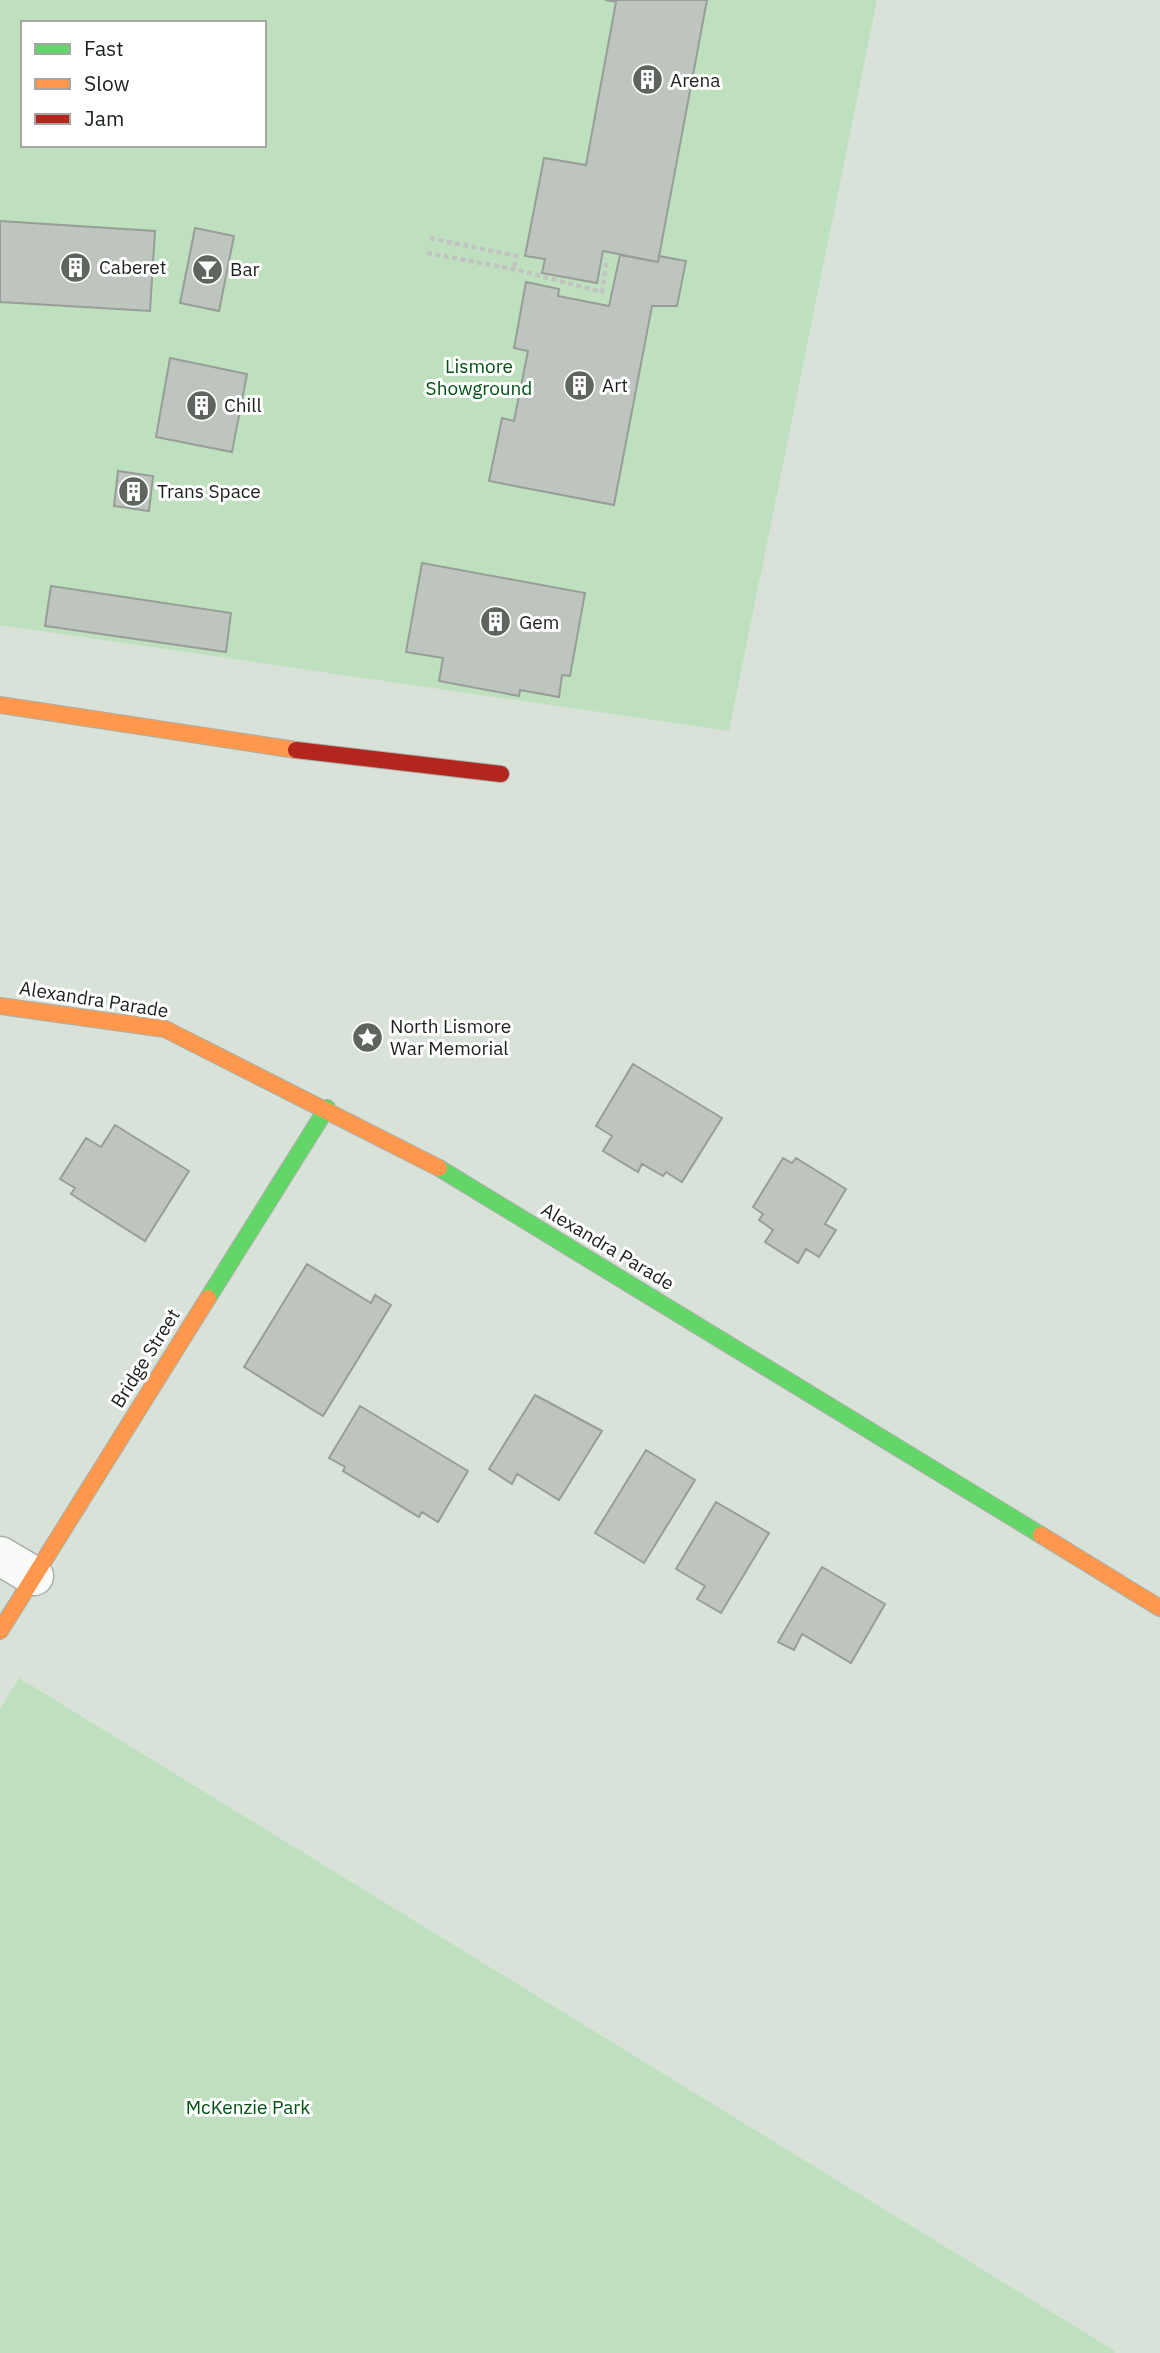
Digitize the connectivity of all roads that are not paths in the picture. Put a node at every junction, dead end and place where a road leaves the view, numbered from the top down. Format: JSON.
{"nodes":[{"id":1,"x":0,"y":705,"type":"edge"},
{"id":2,"x":501,"y":774,"type":"dead end"},
{"id":3,"x":0,"y":1006,"type":"edge"},
{"id":4,"x":327,"y":1108,"type":"junction"},
{"id":5,"x":0,"y":1556,"type":"edge"},
{"id":6,"x":34,"y":1576,"type":"junction"},
{"id":7,"x":1160,"y":1608,"type":"edge"},
{"id":8,"x":0,"y":1631,"type":"edge"}],
"edges":[{"from":1,"to":2,"type":"street"},
{"from":3,"to":4,"type":"street","name":"Alexandra Parade"},
{"from":4,"to":6,"type":"street","name":"Bridge Street"},
{"from":4,"to":7,"type":"street","name":"Alexandra Parade"},
{"from":5,"to":6,"type":"street"},
{"from":6,"to":8,"type":"street","name":"Bridge Street"}]}
